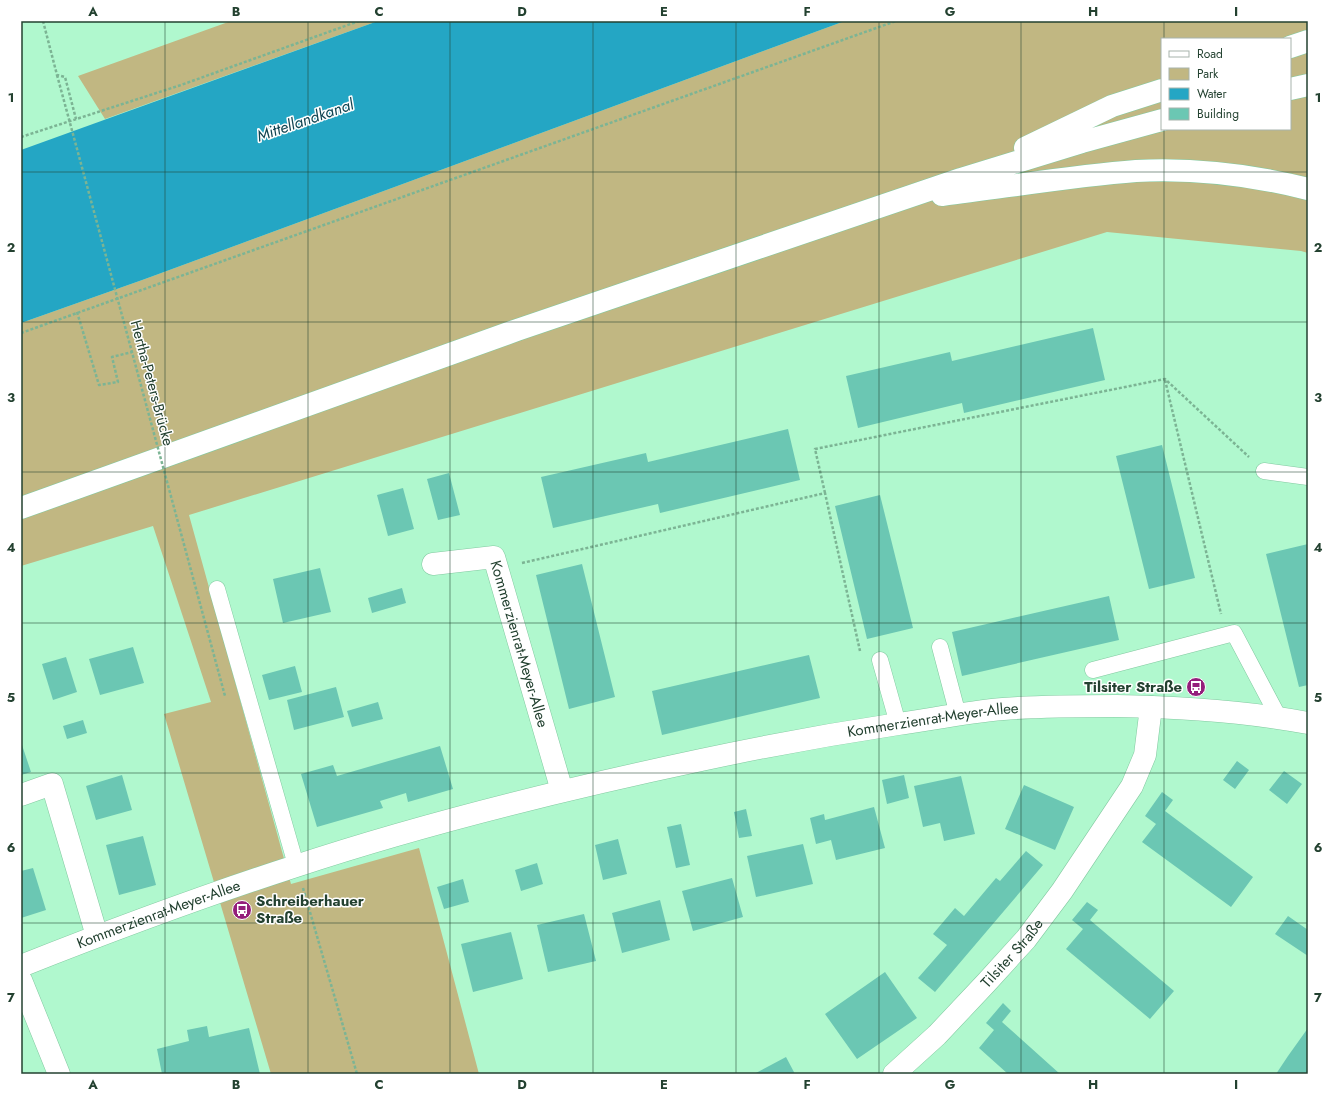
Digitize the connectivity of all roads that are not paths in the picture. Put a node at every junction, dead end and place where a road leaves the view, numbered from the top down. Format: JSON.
{"nodes":[{"id":1,"x":1308,"y":40,"type":"edge"},
{"id":2,"x":1291,"y":47,"type":"edge"},
{"id":3,"x":1308,"y":85,"type":"edge"},
{"id":4,"x":1291,"y":89,"type":"edge"},
{"id":5,"x":1161,"y":90,"type":"edge"},
{"id":6,"x":1161,"y":120,"type":"edge"},
{"id":7,"x":961,"y":179,"type":"junction"},
{"id":8,"x":1308,"y":190,"type":"edge"},
{"id":9,"x":894,"y":202,"type":"junction"},
{"id":10,"x":1264,"y":471,"type":"road end"},
{"id":11,"x":1308,"y":477,"type":"edge"},
{"id":12,"x":21,"y":508,"type":"edge"},
{"id":13,"x":433,"y":564,"type":"dead end"},
{"id":14,"x":217,"y":589,"type":"dead end"},
{"id":15,"x":940,"y":647,"type":"dead end"},
{"id":16,"x":880,"y":660,"type":"dead end"},
{"id":17,"x":1093,"y":670,"type":"dead end"},
{"id":18,"x":1152,"y":707,"type":"junction"},
{"id":19,"x":958,"y":714,"type":"junction"},
{"id":20,"x":1279,"y":718,"type":"junction"},
{"id":21,"x":1308,"y":723,"type":"edge"},
{"id":22,"x":898,"y":724,"type":"junction"},
{"id":23,"x":562,"y":791,"type":"junction"},
{"id":24,"x":21,"y":795,"type":"edge"},
{"id":25,"x":296,"y":866,"type":"junction"},
{"id":26,"x":97,"y":936,"type":"junction"},
{"id":27,"x":21,"y":966,"type":"edge"},
{"id":28,"x":21,"y":980,"type":"edge"},
{"id":29,"x":59,"y":1074,"type":"edge"},
{"id":30,"x":894,"y":1074,"type":"edge"}],
"edges":[{"from":1,"to":2,"type":"street"},
{"from":3,"to":4,"type":"street"},
{"from":5,"to":7,"type":"street"},
{"from":6,"to":7,"type":"street"},
{"from":7,"to":9,"type":"street"},
{"from":8,"to":9,"type":"street"},
{"from":9,"to":12,"type":"street"},
{"from":10,"to":11,"type":"lane"},
{"from":13,"to":23,"type":"street","name":"Kommerzienrat-Meyer-Allee"},
{"from":14,"to":25,"type":"lane"},
{"from":15,"to":19,"type":"lane"},
{"from":16,"to":22,"type":"lane"},
{"from":17,"to":20,"type":"lane"},
{"from":18,"to":19,"type":"street","name":"Kommerzienrat-Meyer-Allee"},
{"from":18,"to":20,"type":"street","name":"Kommerzienrat-Meyer-Allee"},
{"from":18,"to":30,"type":"street","name":"Tilsiter Straße"},
{"from":19,"to":22,"type":"street","name":"Kommerzienrat-Meyer-Allee"},
{"from":20,"to":21,"type":"street","name":"Kommerzienrat-Meyer-Allee"},
{"from":22,"to":23,"type":"street","name":"Kommerzienrat-Meyer-Allee"},
{"from":23,"to":25,"type":"street","name":"Kommerzienrat-Meyer-Allee"},
{"from":24,"to":26,"type":"street"},
{"from":25,"to":26,"type":"street","name":"Kommerzienrat-Meyer-Allee"},
{"from":26,"to":27,"type":"street","name":"Kommerzienrat-Meyer-Allee"},
{"from":28,"to":29,"type":"street"}]}
